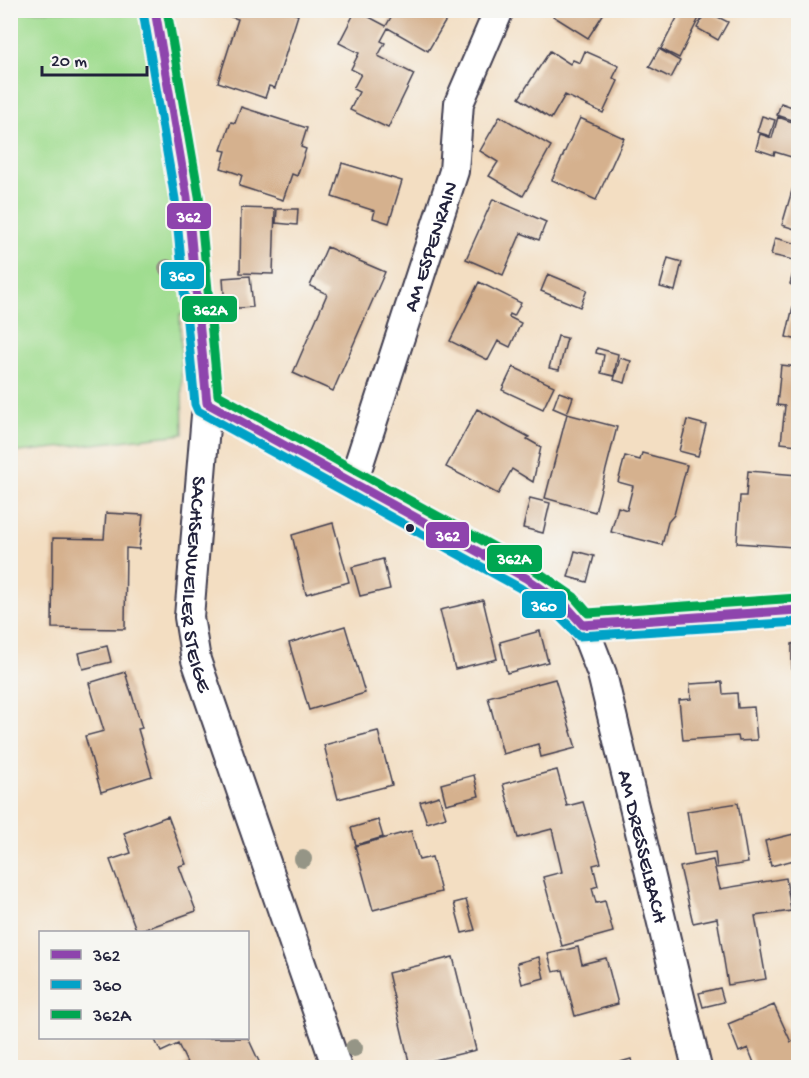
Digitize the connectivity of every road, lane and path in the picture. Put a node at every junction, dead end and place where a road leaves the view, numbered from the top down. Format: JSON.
{"nodes":[{"id":1,"x":155,"y":10,"type":"edge"},
{"id":2,"x":499,"y":10,"type":"edge"},
{"id":3,"x":207,"y":404,"type":"junction"},
{"id":4,"x":353,"y":482,"type":"junction"},
{"id":5,"x":798,"y":610,"type":"edge"},
{"id":6,"x":583,"y":625,"type":"junction"},
{"id":7,"x":337,"y":1068,"type":"edge"},
{"id":8,"x":697,"y":1068,"type":"edge"}],
"edges":[{"from":1,"to":3,"type":"street","name":"SACHSENWEILER STEIGE"},
{"from":2,"to":4,"type":"street","name":"AM ESPENRAIN"},
{"from":3,"to":4,"type":"street"},
{"from":3,"to":7,"type":"street","name":"SACHSENWEILER STEIGE"},
{"from":4,"to":6,"type":"street"},
{"from":5,"to":6,"type":"street"},
{"from":6,"to":8,"type":"street","name":"AM DRESSELBACH"}]}
